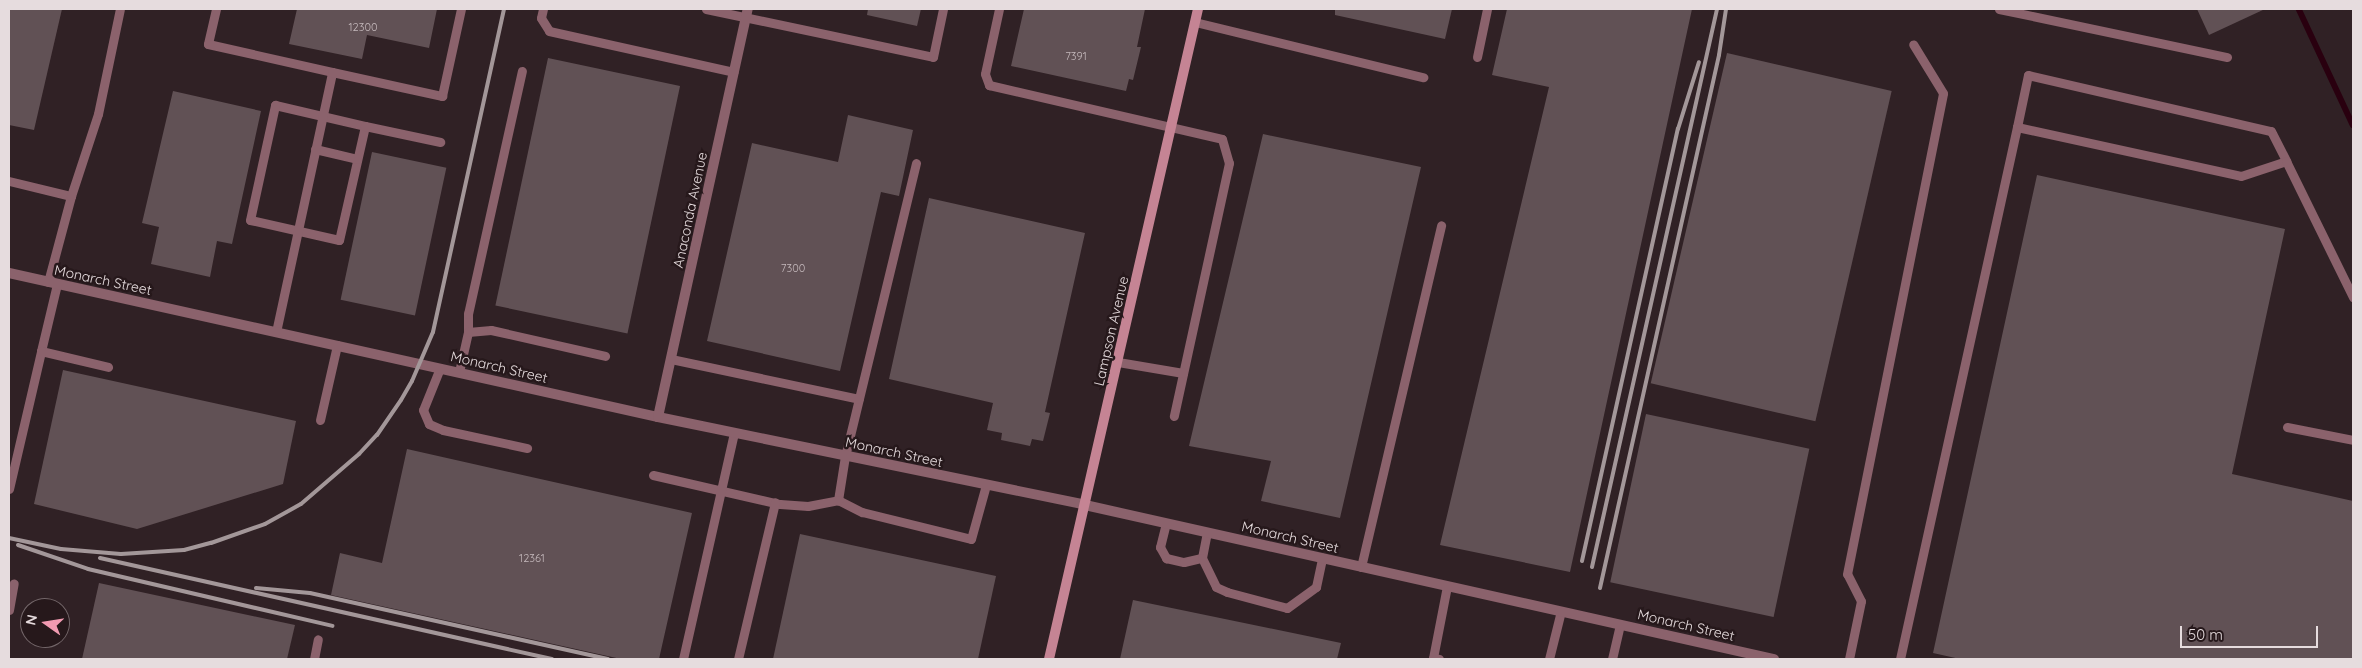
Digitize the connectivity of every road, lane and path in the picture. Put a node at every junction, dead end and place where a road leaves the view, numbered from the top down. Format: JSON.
{"nodes":[{"id":1,"x":120,"y":9,"type":"edge"},
{"id":2,"x":216,"y":9,"type":"edge"},
{"id":3,"x":461,"y":9,"type":"edge"},
{"id":4,"x":543,"y":9,"type":"edge"},
{"id":5,"x":706,"y":9,"type":"edge"},
{"id":6,"x":943,"y":9,"type":"edge"},
{"id":7,"x":1000,"y":9,"type":"edge"},
{"id":8,"x":1198,"y":9,"type":"edge"},
{"id":9,"x":1487,"y":9,"type":"edge"},
{"id":10,"x":1999,"y":9,"type":"edge"},
{"id":11,"x":747,"y":13,"type":"edge"},
{"id":12,"x":1195,"y":22,"type":"junction"},
{"id":13,"x":1913,"y":44,"type":"dead end"},
{"id":14,"x":1477,"y":57,"type":"dead end"},
{"id":15,"x":2227,"y":57,"type":"dead end"},
{"id":16,"x":522,"y":71,"type":"dead end"},
{"id":17,"x":332,"y":72,"type":"junction"},
{"id":18,"x":734,"y":72,"type":"junction"},
{"id":19,"x":1423,"y":77,"type":"dead end"},
{"id":20,"x":322,"y":116,"type":"junction"},
{"id":21,"x":365,"y":126,"type":"junction"},
{"id":22,"x":2017,"y":126,"type":"junction"},
{"id":23,"x":1171,"y":128,"type":"junction"},
{"id":24,"x":440,"y":142,"type":"dead end"},
{"id":25,"x":315,"y":149,"type":"junction"},
{"id":26,"x":357,"y":159,"type":"junction"},
{"id":27,"x":2286,"y":161,"type":"junction"},
{"id":28,"x":916,"y":163,"type":"dead end"},
{"id":29,"x":9,"y":181,"type":"edge"},
{"id":30,"x":71,"y":196,"type":"junction"},
{"id":31,"x":1441,"y":226,"type":"dead end"},
{"id":32,"x":297,"y":230,"type":"junction"},
{"id":33,"x":9,"y":273,"type":"edge"},
{"id":34,"x":52,"y":283,"type":"junction"},
{"id":35,"x":2353,"y":297,"type":"edge"},
{"id":36,"x":276,"y":332,"type":"junction"},
{"id":37,"x":468,"y":332,"type":"junction"},
{"id":38,"x":337,"y":345,"type":"junction"},
{"id":39,"x":41,"y":351,"type":"junction"},
{"id":40,"x":605,"y":356,"type":"dead end"},
{"id":41,"x":671,"y":358,"type":"junction"},
{"id":42,"x":1118,"y":362,"type":"junction"},
{"id":43,"x":108,"y":367,"type":"dead end"},
{"id":44,"x":440,"y":368,"type":"junction"},
{"id":45,"x":459,"y":372,"type":"junction"},
{"id":46,"x":1183,"y":373,"type":"junction"},
{"id":47,"x":859,"y":399,"type":"junction"},
{"id":48,"x":1174,"y":416,"type":"dead end"},
{"id":49,"x":658,"y":417,"type":"junction"},
{"id":50,"x":320,"y":420,"type":"dead end"},
{"id":51,"x":2287,"y":427,"type":"dead end"},
{"id":52,"x":734,"y":433,"type":"junction"},
{"id":53,"x":2353,"y":440,"type":"edge"},
{"id":54,"x":527,"y":448,"type":"dead end"},
{"id":55,"x":845,"y":456,"type":"junction"},
{"id":56,"x":653,"y":475,"type":"dead end"},
{"id":57,"x":986,"y":485,"type":"junction"},
{"id":58,"x":9,"y":489,"type":"edge"},
{"id":59,"x":722,"y":490,"type":"junction"},
{"id":60,"x":838,"y":500,"type":"junction"},
{"id":61,"x":775,"y":502,"type":"junction"},
{"id":62,"x":1085,"y":505,"type":"junction"},
{"id":63,"x":1166,"y":523,"type":"junction"},
{"id":64,"x":1207,"y":532,"type":"junction"},
{"id":65,"x":1202,"y":558,"type":"junction"},
{"id":66,"x":1322,"y":558,"type":"junction"},
{"id":67,"x":1361,"y":567,"type":"junction"},
{"id":68,"x":14,"y":584,"type":"dead end"},
{"id":69,"x":1447,"y":586,"type":"junction"},
{"id":70,"x":9,"y":610,"type":"edge"},
{"id":71,"x":1561,"y":612,"type":"junction"},
{"id":72,"x":1620,"y":625,"type":"junction"},
{"id":73,"x":318,"y":639,"type":"dead end"},
{"id":74,"x":314,"y":659,"type":"edge"},
{"id":75,"x":683,"y":659,"type":"edge"},
{"id":76,"x":738,"y":659,"type":"edge"},
{"id":77,"x":1049,"y":659,"type":"edge"},
{"id":78,"x":1435,"y":659,"type":"edge"},
{"id":79,"x":1548,"y":659,"type":"edge"},
{"id":80,"x":1612,"y":659,"type":"edge"},
{"id":81,"x":1774,"y":659,"type":"edge"},
{"id":82,"x":1849,"y":659,"type":"edge"},
{"id":83,"x":1900,"y":659,"type":"edge"}],
"edges":[{"from":1,"to":30,"type":"lane"},
{"from":2,"to":17,"type":"lane"},
{"from":3,"to":17,"type":"lane"},
{"from":4,"to":18,"type":"lane"},
{"from":5,"to":11,"type":"lane"},
{"from":6,"to":11,"type":"lane"},
{"from":7,"to":23,"type":"lane"},
{"from":8,"to":12,"type":"main road","name":"Lampson Avenue"},
{"from":9,"to":14,"type":"lane"},
{"from":10,"to":15,"type":"lane"},
{"from":11,"to":18,"type":"street","name":"Anaconda Avenue"},
{"from":12,"to":19,"type":"lane"},
{"from":12,"to":23,"type":"main road","name":"Lampson Avenue"},
{"from":13,"to":82,"type":"lane"},
{"from":16,"to":37,"type":"lane"},
{"from":17,"to":20,"type":"lane"},
{"from":18,"to":41,"type":"street","name":"Anaconda Avenue"},
{"from":20,"to":21,"type":"lane"},
{"from":20,"to":25,"type":"lane"},
{"from":20,"to":32,"type":"lane"},
{"from":21,"to":24,"type":"lane"},
{"from":21,"to":26,"type":"lane"},
{"from":22,"to":27,"type":"lane"},
{"from":22,"to":27,"type":"lane"},
{"from":22,"to":83,"type":"lane"},
{"from":23,"to":42,"type":"main road","name":"Lampson Avenue"},
{"from":23,"to":46,"type":"lane"},
{"from":25,"to":26,"type":"lane"},
{"from":25,"to":32,"type":"lane"},
{"from":26,"to":32,"type":"lane"},
{"from":27,"to":35,"type":"lane"},
{"from":28,"to":47,"type":"lane"},
{"from":29,"to":30,"type":"lane"},
{"from":30,"to":34,"type":"lane"},
{"from":31,"to":67,"type":"lane"},
{"from":32,"to":36,"type":"lane"},
{"from":33,"to":34,"type":"street","name":"Monarch Street"},
{"from":34,"to":36,"type":"street","name":"Monarch Street"},
{"from":34,"to":39,"type":"lane"},
{"from":36,"to":38,"type":"street","name":"Monarch Street"},
{"from":37,"to":40,"type":"lane"},
{"from":37,"to":45,"type":"lane"},
{"from":38,"to":44,"type":"street","name":"Monarch Street"},
{"from":38,"to":50,"type":"lane"},
{"from":39,"to":43,"type":"lane"},
{"from":39,"to":58,"type":"lane"},
{"from":41,"to":47,"type":"lane"},
{"from":41,"to":49,"type":"street","name":"Anaconda Avenue"},
{"from":42,"to":46,"type":"lane"},
{"from":42,"to":62,"type":"main road","name":"Lampson Avenue"},
{"from":44,"to":45,"type":"street","name":"Monarch Street"},
{"from":44,"to":54,"type":"lane"},
{"from":45,"to":49,"type":"street","name":"Monarch Street"},
{"from":46,"to":48,"type":"lane"},
{"from":47,"to":55,"type":"lane"},
{"from":49,"to":52,"type":"street","name":"Monarch Street"},
{"from":51,"to":53,"type":"lane"},
{"from":52,"to":55,"type":"street","name":"Monarch Street"},
{"from":52,"to":59,"type":"lane"},
{"from":55,"to":57,"type":"street","name":"Monarch Street"},
{"from":55,"to":60,"type":"lane"},
{"from":56,"to":59,"type":"lane"},
{"from":57,"to":60,"type":"lane"},
{"from":57,"to":62,"type":"street","name":"Monarch Street"},
{"from":59,"to":61,"type":"lane"},
{"from":59,"to":75,"type":"lane"},
{"from":60,"to":61,"type":"lane"},
{"from":61,"to":76,"type":"lane"},
{"from":62,"to":63,"type":"street","name":"Monarch Street"},
{"from":62,"to":77,"type":"main road","name":"Lampson Avenue"},
{"from":63,"to":64,"type":"street","name":"Monarch Street"},
{"from":63,"to":65,"type":"lane"},
{"from":64,"to":65,"type":"lane"},
{"from":64,"to":66,"type":"street","name":"Monarch Street"},
{"from":65,"to":66,"type":"lane"},
{"from":66,"to":67,"type":"street","name":"Monarch Street"},
{"from":67,"to":69,"type":"street","name":"Monarch Street"},
{"from":68,"to":70,"type":"lane"},
{"from":69,"to":71,"type":"street","name":"Monarch Street"},
{"from":69,"to":78,"type":"lane"},
{"from":71,"to":72,"type":"street","name":"Monarch Street"},
{"from":71,"to":79,"type":"lane"},
{"from":72,"to":80,"type":"lane"},
{"from":72,"to":81,"type":"street","name":"Monarch Street"},
{"from":73,"to":74,"type":"lane"}]}
